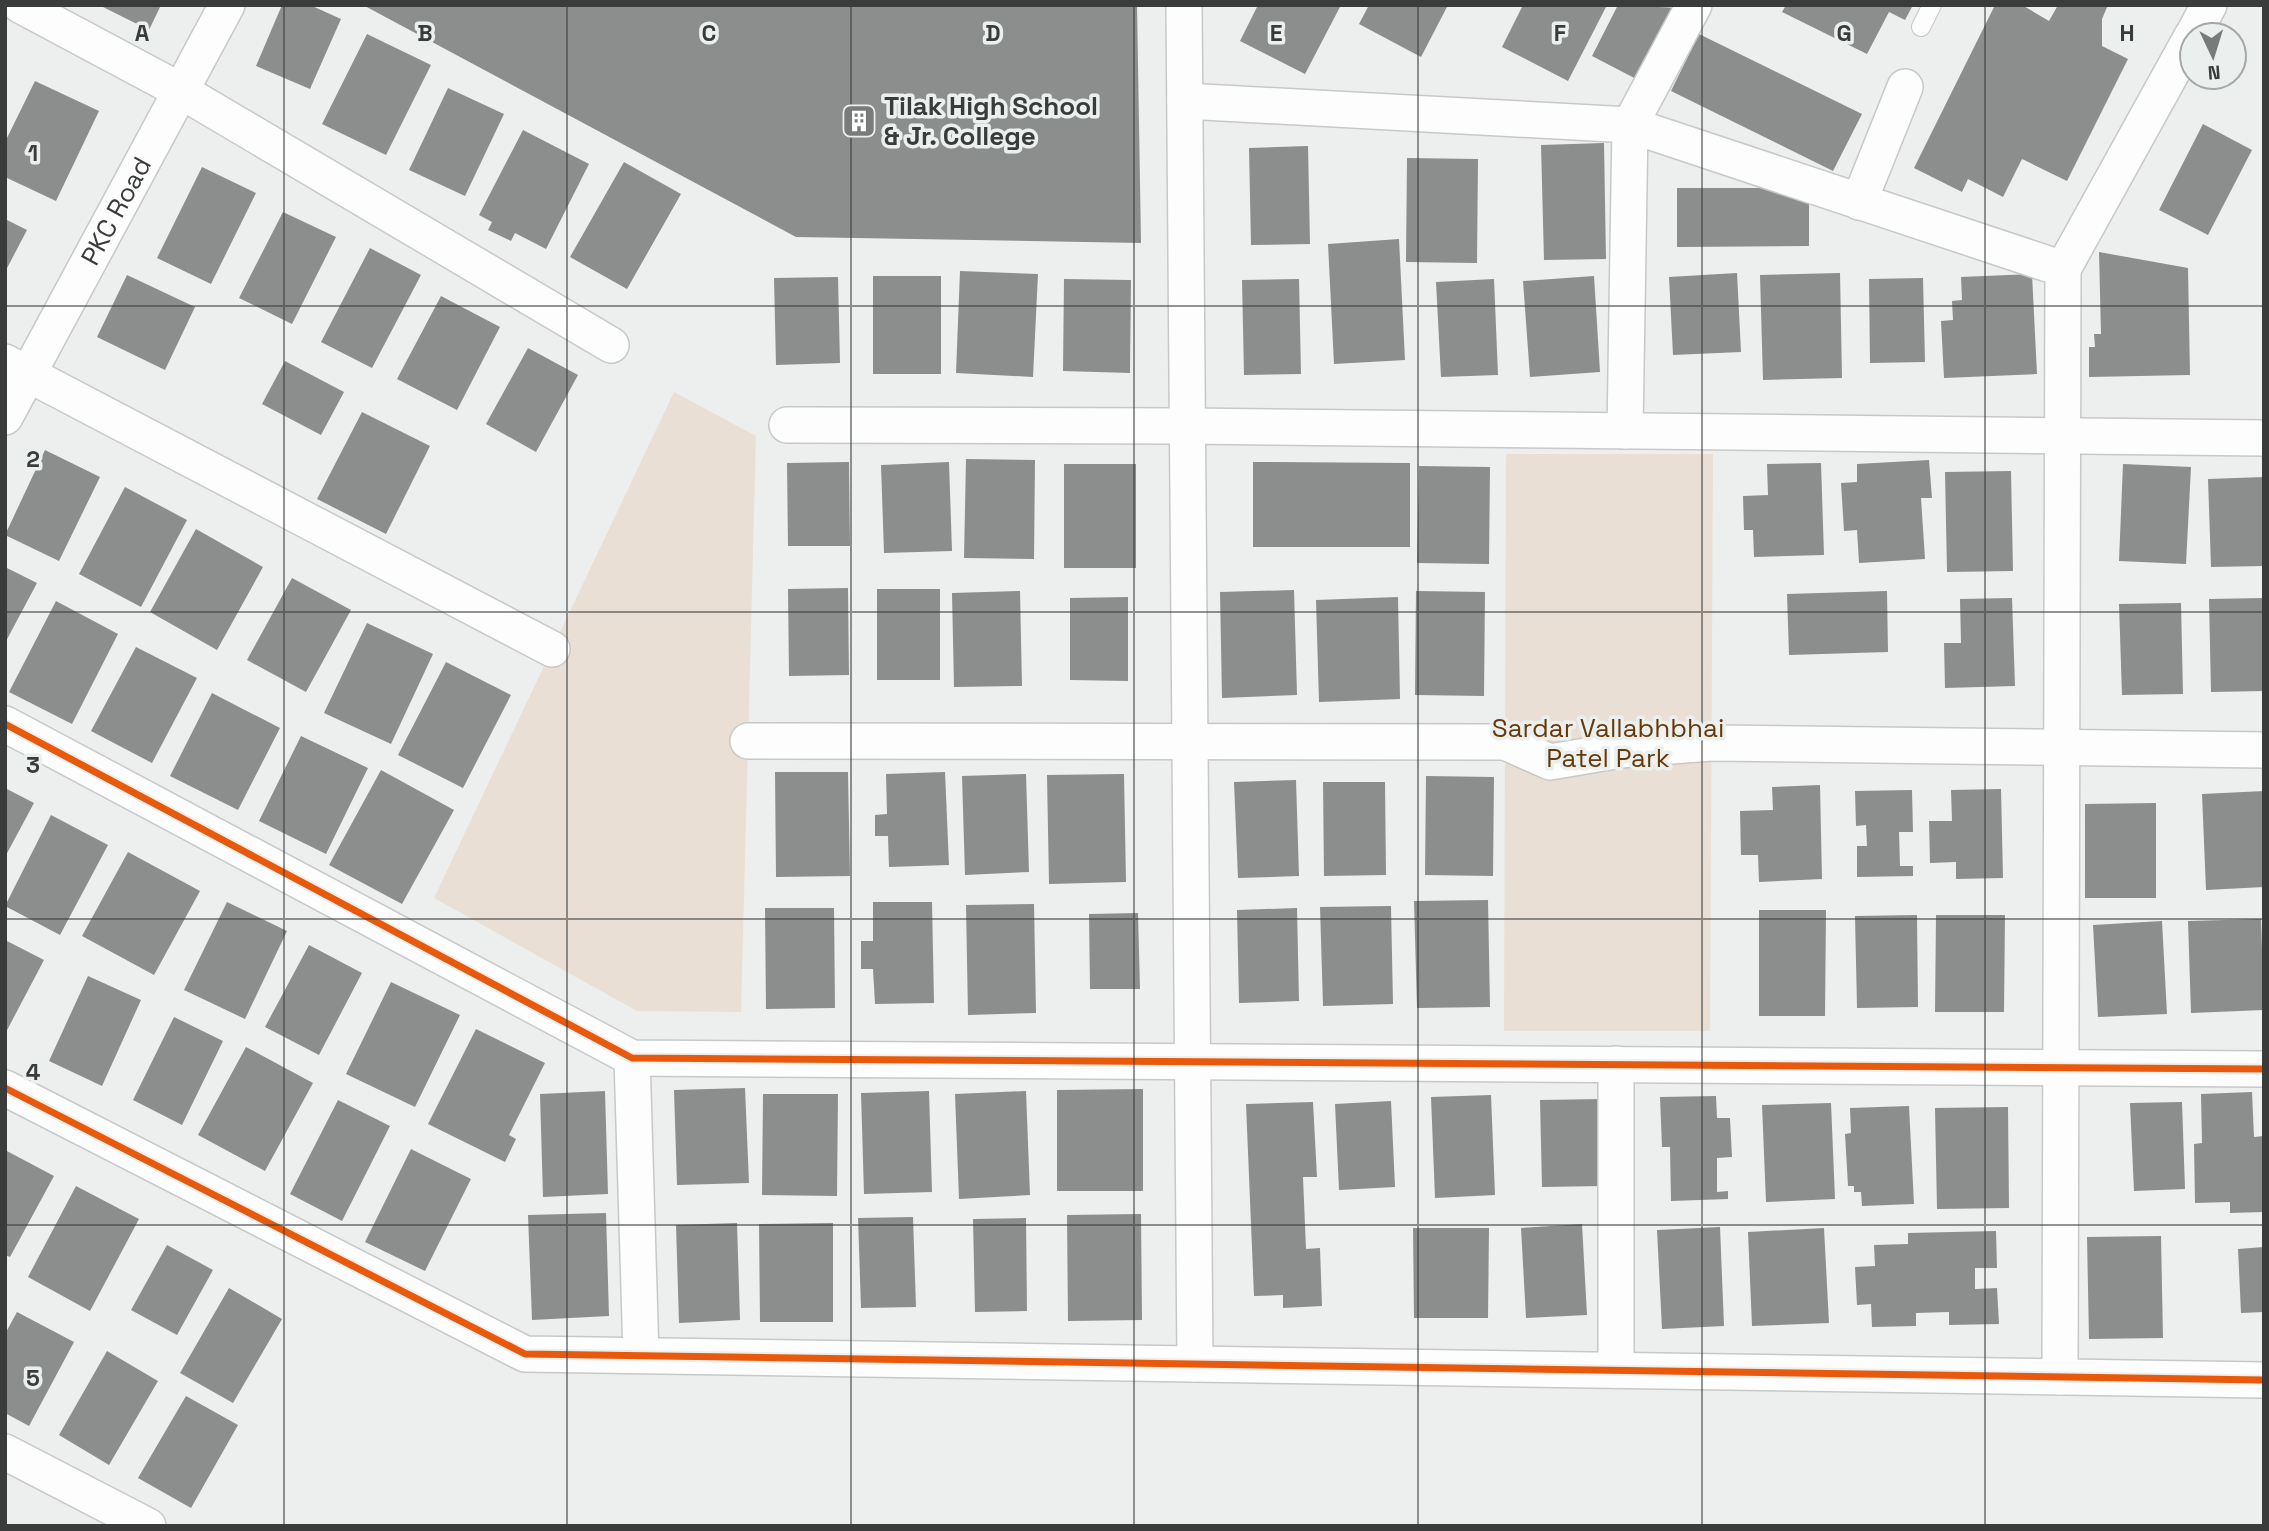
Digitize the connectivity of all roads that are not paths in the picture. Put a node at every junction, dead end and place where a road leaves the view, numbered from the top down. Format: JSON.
{"nodes":[{"id":1,"x":20,"y":5,"type":"edge"},
{"id":2,"x":227,"y":5,"type":"edge"},
{"id":3,"x":1184,"y":5,"type":"edge"},
{"id":4,"x":1694,"y":5,"type":"edge"},
{"id":5,"x":1932,"y":5,"type":"edge"},
{"id":6,"x":2209,"y":5,"type":"edge"},
{"id":7,"x":2200,"y":21,"type":"edge"},
{"id":8,"x":1921,"y":27,"type":"dead end"},
{"id":9,"x":2178,"y":61,"type":"edge"},
{"id":10,"x":1905,"y":87,"type":"dead end"},
{"id":11,"x":181,"y":91,"type":"junction"},
{"id":12,"x":1185,"y":101,"type":"junction"},
{"id":13,"x":1630,"y":125,"type":"junction"},
{"id":14,"x":1859,"y":202,"type":"junction"},
{"id":15,"x":2063,"y":269,"type":"junction"},
{"id":16,"x":611,"y":345,"type":"dead end"},
{"id":17,"x":17,"y":368,"type":"edge"},
{"id":18,"x":5,"y":418,"type":"edge"},
{"id":19,"x":787,"y":425,"type":"dead end"},
{"id":20,"x":1188,"y":426,"type":"junction"},
{"id":21,"x":1625,"y":431,"type":"junction"},
{"id":22,"x":2062,"y":436,"type":"junction"},
{"id":23,"x":2264,"y":439,"type":"edge"},
{"id":24,"x":552,"y":649,"type":"dead end"},
{"id":25,"x":5,"y":724,"type":"edge"},
{"id":26,"x":748,"y":741,"type":"dead end"},
{"id":27,"x":1190,"y":742,"type":"junction"},
{"id":28,"x":2061,"y":748,"type":"junction"},
{"id":29,"x":2264,"y":750,"type":"edge"},
{"id":30,"x":632,"y":1058,"type":"junction"},
{"id":31,"x":1193,"y":1062,"type":"junction"},
{"id":32,"x":1616,"y":1065,"type":"junction"},
{"id":33,"x":2060,"y":1068,"type":"junction"},
{"id":34,"x":2264,"y":1069,"type":"edge"},
{"id":35,"x":5,"y":1088,"type":"edge"},
{"id":36,"x":641,"y":1355,"type":"junction"},
{"id":37,"x":1195,"y":1364,"type":"junction"},
{"id":38,"x":1616,"y":1370,"type":"junction"},
{"id":39,"x":2060,"y":1377,"type":"junction"},
{"id":40,"x":2264,"y":1380,"type":"edge"},
{"id":41,"x":5,"y":1452,"type":"edge"},
{"id":42,"x":148,"y":1526,"type":"edge"}],
"edges":[{"from":1,"to":11,"type":"street"},
{"from":2,"to":11,"type":"street","name":"PKC Road"},
{"from":3,"to":12,"type":"street"},
{"from":4,"to":13,"type":"street"},
{"from":5,"to":8,"type":"lane"},
{"from":6,"to":7,"type":"street"},
{"from":9,"to":15,"type":"street"},
{"from":10,"to":14,"type":"street"},
{"from":11,"to":16,"type":"street"},
{"from":11,"to":17,"type":"street","name":"PKC Road"},
{"from":12,"to":13,"type":"street"},
{"from":12,"to":20,"type":"street"},
{"from":13,"to":14,"type":"street"},
{"from":13,"to":21,"type":"street"},
{"from":14,"to":15,"type":"street"},
{"from":15,"to":22,"type":"street"},
{"from":17,"to":18,"type":"street","name":"PKC Road"},
{"from":17,"to":24,"type":"street"},
{"from":19,"to":20,"type":"street"},
{"from":20,"to":21,"type":"street"},
{"from":20,"to":27,"type":"street"},
{"from":21,"to":22,"type":"street"},
{"from":22,"to":23,"type":"street"},
{"from":22,"to":28,"type":"street"},
{"from":25,"to":30,"type":"street"},
{"from":26,"to":27,"type":"street"},
{"from":27,"to":28,"type":"street"},
{"from":27,"to":31,"type":"street"},
{"from":28,"to":29,"type":"street"},
{"from":28,"to":33,"type":"street"},
{"from":30,"to":31,"type":"street"},
{"from":30,"to":36,"type":"street"},
{"from":31,"to":32,"type":"street"},
{"from":31,"to":37,"type":"street"},
{"from":32,"to":33,"type":"street"},
{"from":32,"to":38,"type":"street"},
{"from":33,"to":34,"type":"street"},
{"from":33,"to":39,"type":"street"},
{"from":35,"to":36,"type":"street"},
{"from":36,"to":37,"type":"street"},
{"from":37,"to":38,"type":"street"},
{"from":38,"to":39,"type":"street"},
{"from":39,"to":40,"type":"street"},
{"from":41,"to":42,"type":"street"}]}
